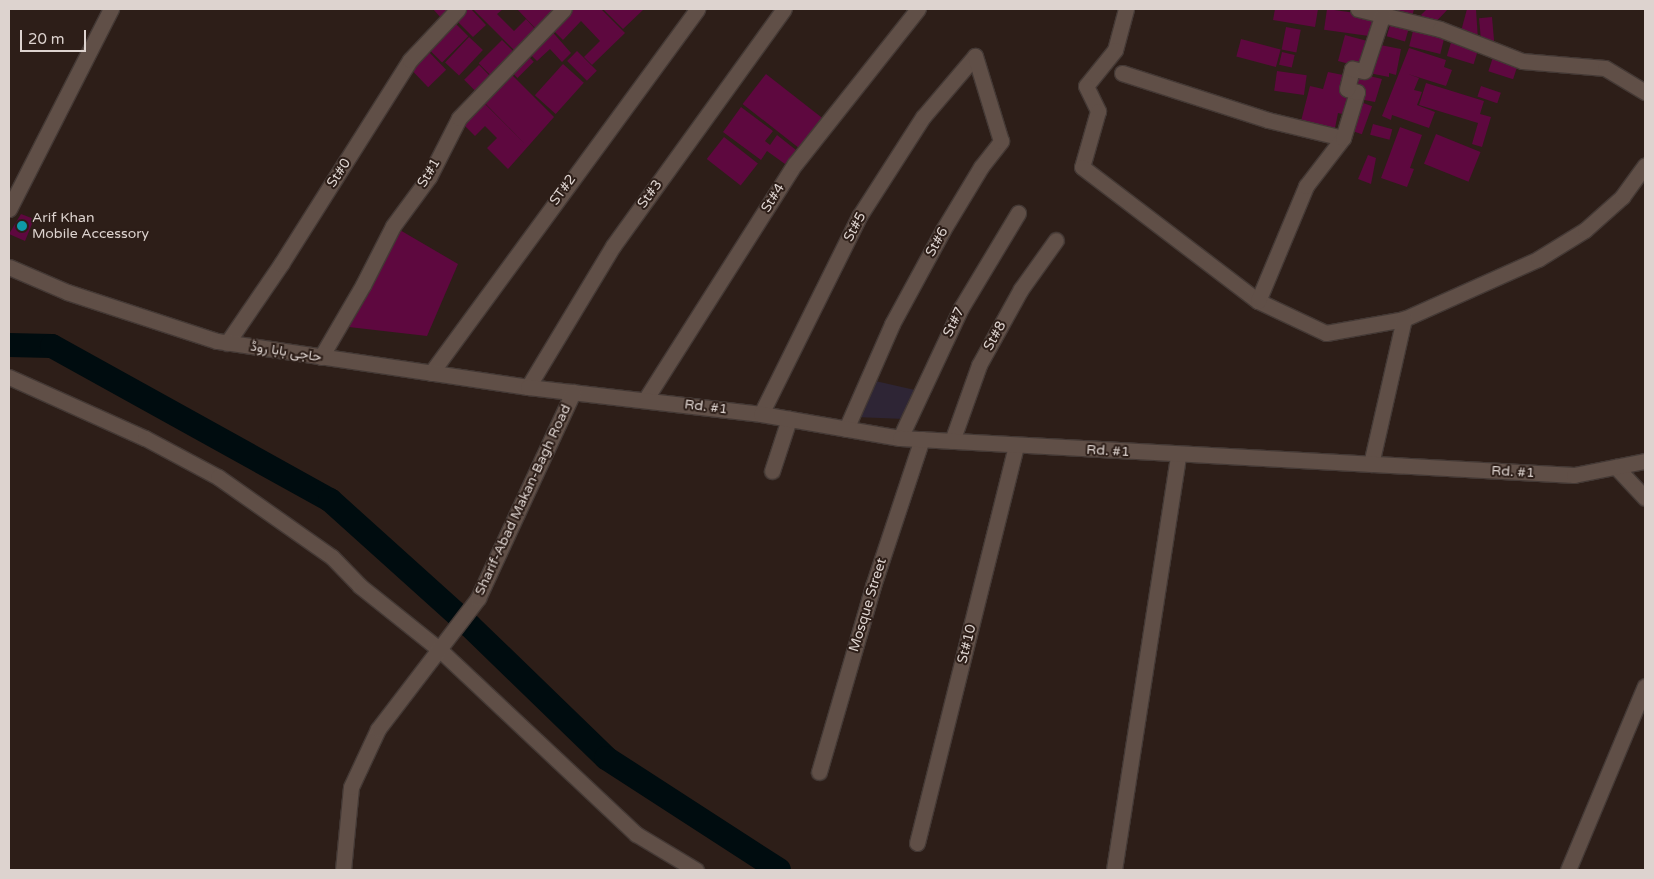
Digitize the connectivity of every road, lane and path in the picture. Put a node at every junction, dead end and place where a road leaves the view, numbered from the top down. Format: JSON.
{"nodes":[{"id":1,"x":111,"y":9,"type":"edge"},
{"id":2,"x":458,"y":9,"type":"edge"},
{"id":3,"x":564,"y":9,"type":"edge"},
{"id":4,"x":697,"y":9,"type":"edge"},
{"id":5,"x":784,"y":9,"type":"edge"},
{"id":6,"x":918,"y":9,"type":"edge"},
{"id":7,"x":1126,"y":9,"type":"edge"},
{"id":8,"x":1358,"y":9,"type":"edge"},
{"id":9,"x":1383,"y":14,"type":"junction"},
{"id":10,"x":1414,"y":14,"type":"edge"},
{"id":11,"x":975,"y":56,"type":"joint"},
{"id":12,"x":1122,"y":73,"type":"dead end"},
{"id":13,"x":1645,"y":92,"type":"edge"},
{"id":14,"x":1343,"y":138,"type":"junction"},
{"id":15,"x":1645,"y":166,"type":"edge"},
{"id":16,"x":9,"y":208,"type":"edge"},
{"id":17,"x":1018,"y":212,"type":"dead end"},
{"id":18,"x":1056,"y":240,"type":"dead end"},
{"id":19,"x":9,"y":267,"type":"edge"},
{"id":20,"x":1258,"y":301,"type":"junction"},
{"id":21,"x":1404,"y":319,"type":"junction"},
{"id":22,"x":226,"y":342,"type":"junction"},
{"id":23,"x":321,"y":357,"type":"junction"},
{"id":24,"x":432,"y":373,"type":"junction"},
{"id":25,"x":9,"y":377,"type":"edge"},
{"id":26,"x":528,"y":386,"type":"junction"},
{"id":27,"x":574,"y":392,"type":"junction"},
{"id":28,"x":645,"y":400,"type":"junction"},
{"id":29,"x":761,"y":414,"type":"junction"},
{"id":30,"x":789,"y":419,"type":"junction"},
{"id":31,"x":846,"y":430,"type":"junction"},
{"id":32,"x":900,"y":438,"type":"junction"},
{"id":33,"x":922,"y":439,"type":"junction"},
{"id":34,"x":952,"y":441,"type":"junction"},
{"id":35,"x":1016,"y":446,"type":"junction"},
{"id":36,"x":1178,"y":454,"type":"junction"},
{"id":37,"x":1645,"y":461,"type":"edge"},
{"id":38,"x":1371,"y":464,"type":"junction"},
{"id":39,"x":1616,"y":466,"type":"junction"},
{"id":40,"x":772,"y":471,"type":"dead end"},
{"id":41,"x":1645,"y":498,"type":"edge"},
{"id":42,"x":442,"y":647,"type":"junction"},
{"id":43,"x":1645,"y":686,"type":"edge"},
{"id":44,"x":819,"y":772,"type":"dead end"},
{"id":45,"x":917,"y":842,"type":"dead end"},
{"id":46,"x":343,"y":870,"type":"edge"},
{"id":47,"x":696,"y":870,"type":"edge"},
{"id":48,"x":1114,"y":870,"type":"edge"},
{"id":49,"x":1568,"y":870,"type":"edge"}],
"edges":[{"from":1,"to":16,"type":"street"},
{"from":2,"to":22,"type":"street","name":"St#0"},
{"from":3,"to":23,"type":"street","name":"St#1"},
{"from":4,"to":24,"type":"street","name":"ST#2"},
{"from":5,"to":26,"type":"street","name":"St#3"},
{"from":6,"to":28,"type":"street","name":"St#4"},
{"from":7,"to":20,"type":"street"},
{"from":8,"to":9,"type":"street"},
{"from":9,"to":10,"type":"street"},
{"from":9,"to":14,"type":"street"},
{"from":10,"to":13,"type":"street"},
{"from":11,"to":29,"type":"street","name":"St#5"},
{"from":11,"to":31,"type":"street","name":"St#6"},
{"from":12,"to":14,"type":"street"},
{"from":14,"to":20,"type":"street"},
{"from":15,"to":21,"type":"street"},
{"from":17,"to":32,"type":"street","name":"St#7"},
{"from":18,"to":34,"type":"street","name":"St#8"},
{"from":19,"to":22,"type":"street","name":"حاجی بابا روڈ"},
{"from":20,"to":21,"type":"street"},
{"from":21,"to":38,"type":"street"},
{"from":22,"to":23,"type":"street","name":"حاجی بابا روڈ"},
{"from":23,"to":24,"type":"street","name":"حاجی بابا روڈ"},
{"from":24,"to":26,"type":"street","name":"حاجی بابا روڈ"},
{"from":25,"to":42,"type":"street"},
{"from":26,"to":27,"type":"street","name":"حاجی بابا روڈ"},
{"from":27,"to":28,"type":"street","name":"Rd. #1"},
{"from":27,"to":42,"type":"street","name":"Sharif-Abad Makan-Bagh Road"},
{"from":28,"to":29,"type":"street","name":"Rd. #1"},
{"from":29,"to":30,"type":"street","name":"Rd. #1"},
{"from":30,"to":31,"type":"street","name":"Rd. #1"},
{"from":30,"to":40,"type":"street"},
{"from":31,"to":32,"type":"street","name":"Rd. #1"},
{"from":32,"to":33,"type":"street","name":"Rd. #1"},
{"from":33,"to":34,"type":"street","name":"Rd. #1"},
{"from":33,"to":44,"type":"street","name":"Mosque Street"},
{"from":34,"to":35,"type":"street","name":"Rd. #1"},
{"from":35,"to":36,"type":"street","name":"Rd. #1"},
{"from":35,"to":45,"type":"street","name":"St#10"},
{"from":36,"to":38,"type":"street","name":"Rd. #1"},
{"from":36,"to":48,"type":"street"},
{"from":37,"to":39,"type":"street","name":"Rd. #1"},
{"from":38,"to":39,"type":"street","name":"Rd. #1"},
{"from":39,"to":41,"type":"street"},
{"from":42,"to":46,"type":"street","name":"Sharif-Abad Makan-Bagh Road"},
{"from":42,"to":47,"type":"street"},
{"from":43,"to":49,"type":"street"}]}
